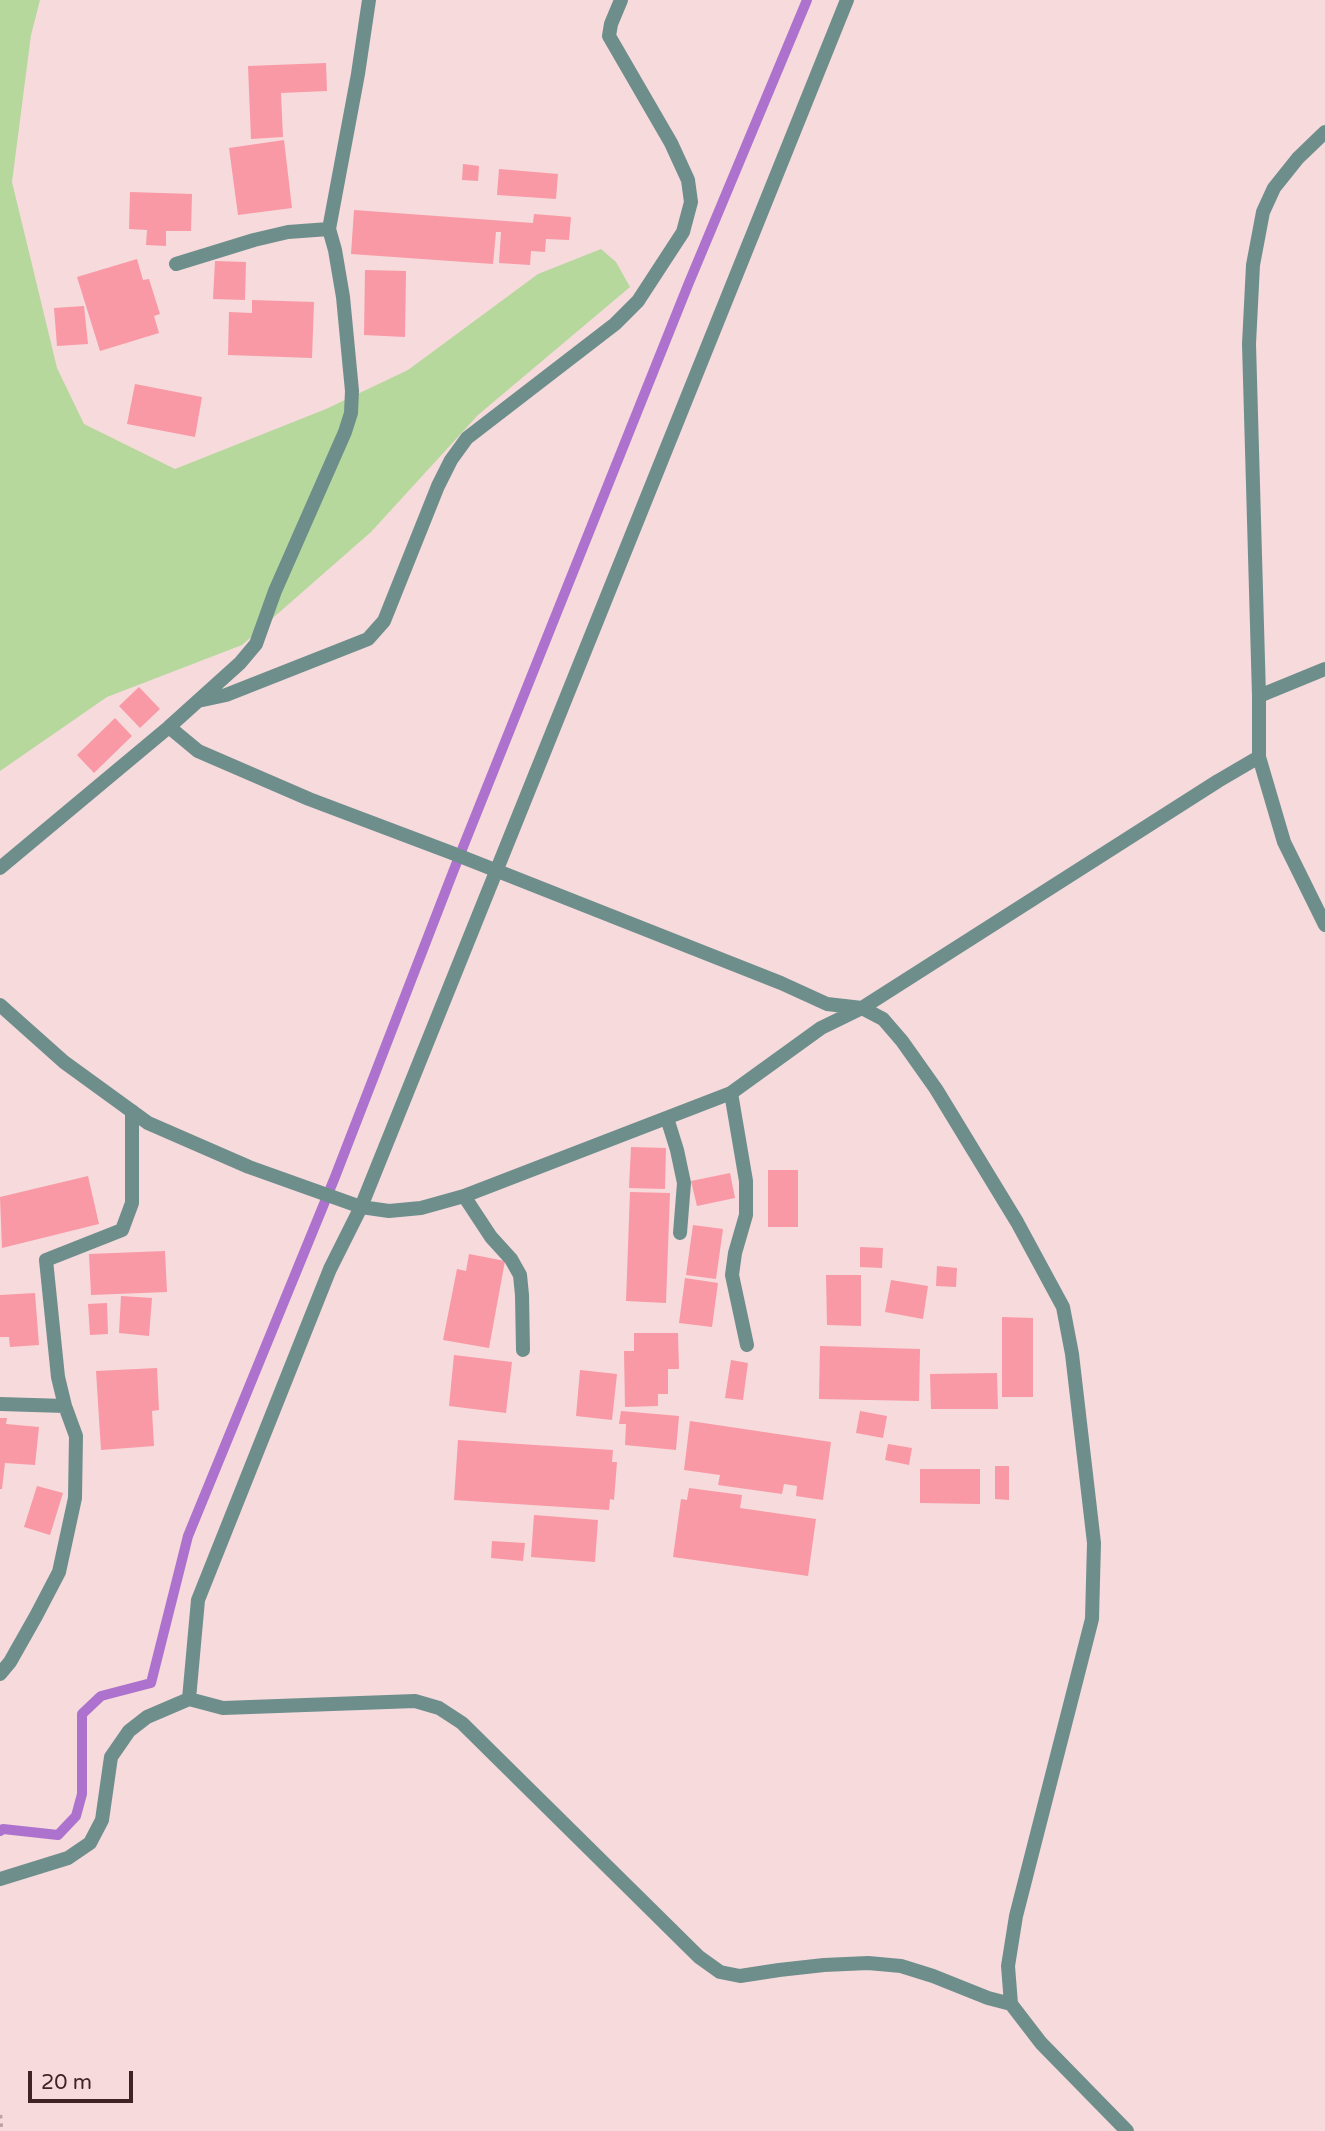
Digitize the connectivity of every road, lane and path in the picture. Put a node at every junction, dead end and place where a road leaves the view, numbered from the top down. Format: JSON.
{"nodes":[{"id":1,"x":369,"y":0,"type":"edge"},
{"id":2,"x":621,"y":0,"type":"edge"},
{"id":3,"x":847,"y":0,"type":"edge"},
{"id":4,"x":1325,"y":132,"type":"edge"},
{"id":5,"x":329,"y":229,"type":"junction"},
{"id":6,"x":176,"y":264,"type":"dead end"},
{"id":7,"x":1325,"y":669,"type":"edge"},
{"id":8,"x":1259,"y":696,"type":"junction"},
{"id":9,"x":198,"y":701,"type":"junction"},
{"id":10,"x":169,"y":727,"type":"junction"},
{"id":11,"x":1259,"y":757,"type":"junction"},
{"id":12,"x":0,"y":868,"type":"edge"},
{"id":13,"x":497,"y":872,"type":"junction"},
{"id":14,"x":1325,"y":925,"type":"edge"},
{"id":15,"x":0,"y":1005,"type":"edge"},
{"id":16,"x":862,"y":1008,"type":"junction"},
{"id":17,"x":731,"y":1093,"type":"junction"},
{"id":18,"x":132,"y":1111,"type":"junction"},
{"id":19,"x":667,"y":1118,"type":"junction"},
{"id":20,"x":464,"y":1196,"type":"junction"},
{"id":21,"x":361,"y":1207,"type":"junction"},
{"id":22,"x":680,"y":1233,"type":"dead end"},
{"id":23,"x":747,"y":1345,"type":"dead end"},
{"id":24,"x":523,"y":1350,"type":"dead end"},
{"id":25,"x":0,"y":1404,"type":"edge"},
{"id":26,"x":65,"y":1406,"type":"junction"},
{"id":27,"x":5,"y":1659,"type":"edge"},
{"id":28,"x":0,"y":1674,"type":"edge"},
{"id":29,"x":189,"y":1699,"type":"junction"},
{"id":30,"x":0,"y":1879,"type":"edge"},
{"id":31,"x":1012,"y":2004,"type":"junction"},
{"id":32,"x":0,"y":2115,"type":"edge"},
{"id":33,"x":1,"y":2131,"type":"edge"},
{"id":34,"x":1127,"y":2131,"type":"edge"}],
"edges":[{"from":1,"to":5,"type":"street"},
{"from":2,"to":9,"type":"street"},
{"from":3,"to":13,"type":"street"},
{"from":4,"to":8,"type":"street"},
{"from":5,"to":6,"type":"street"},
{"from":5,"to":9,"type":"street"},
{"from":7,"to":8,"type":"street"},
{"from":8,"to":11,"type":"street"},
{"from":9,"to":10,"type":"street"},
{"from":10,"to":12,"type":"street"},
{"from":10,"to":13,"type":"street"},
{"from":11,"to":14,"type":"street"},
{"from":11,"to":16,"type":"street"},
{"from":13,"to":16,"type":"street"},
{"from":13,"to":21,"type":"street"},
{"from":15,"to":18,"type":"street"},
{"from":16,"to":17,"type":"street"},
{"from":16,"to":31,"type":"street"},
{"from":17,"to":19,"type":"street"},
{"from":17,"to":23,"type":"street"},
{"from":18,"to":21,"type":"street"},
{"from":18,"to":26,"type":"street"},
{"from":19,"to":20,"type":"street"},
{"from":19,"to":22,"type":"street"},
{"from":20,"to":21,"type":"street"},
{"from":20,"to":24,"type":"street"},
{"from":21,"to":29,"type":"street"},
{"from":25,"to":26,"type":"street"},
{"from":26,"to":27,"type":"street"},
{"from":27,"to":28,"type":"street"},
{"from":29,"to":30,"type":"street"},
{"from":29,"to":31,"type":"street"},
{"from":31,"to":34,"type":"street"},
{"from":32,"to":33,"type":"path"}]}
